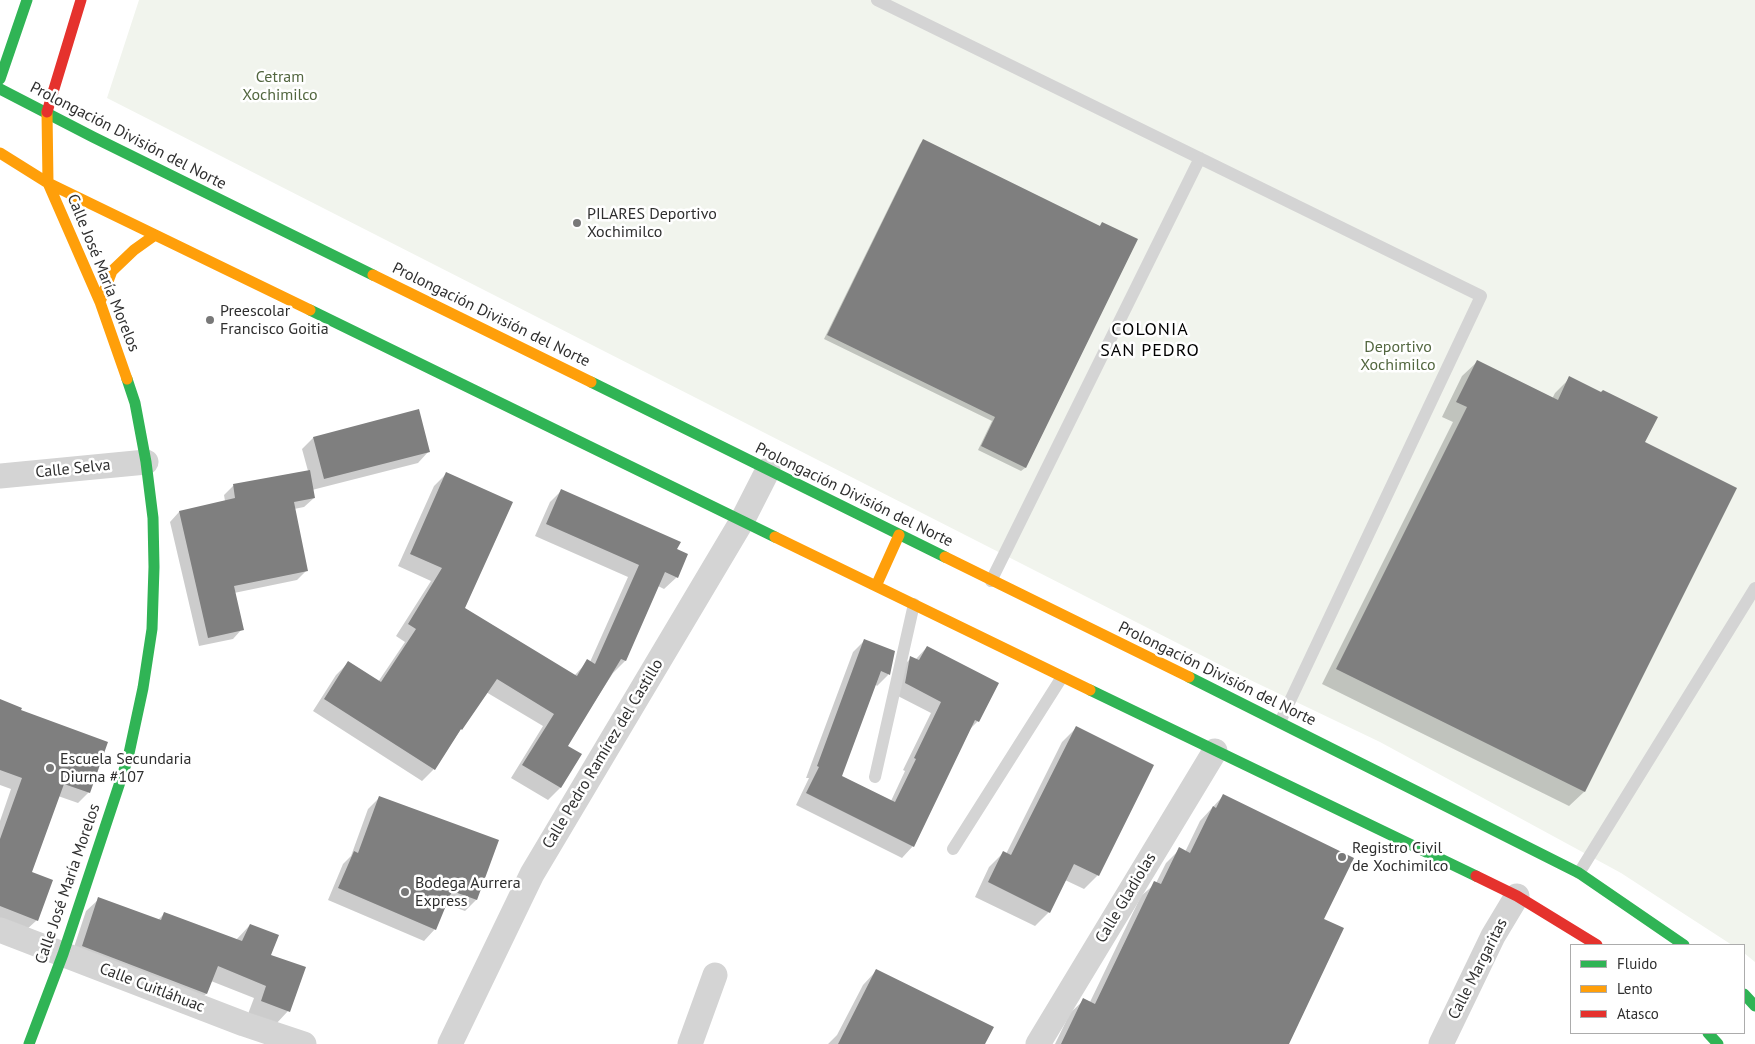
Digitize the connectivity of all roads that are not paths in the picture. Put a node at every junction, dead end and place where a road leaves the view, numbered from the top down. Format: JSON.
{"nodes":[{"id":1,"x":27,"y":0,"type":"edge"},
{"id":2,"x":81,"y":0,"type":"edge"},
{"id":3,"x":877,"y":0,"type":"edge"},
{"id":4,"x":0,"y":79,"type":"edge"},
{"id":5,"x":0,"y":89,"type":"edge"},
{"id":6,"x":46,"y":114,"type":"junction"},
{"id":7,"x":0,"y":152,"type":"edge"},
{"id":8,"x":1200,"y":158,"type":"junction"},
{"id":9,"x":48,"y":183,"type":"junction"},
{"id":10,"x":155,"y":236,"type":"junction"},
{"id":11,"x":100,"y":302,"type":"junction"},
{"id":12,"x":146,"y":462,"type":"junction"},
{"id":13,"x":768,"y":470,"type":"junction"},
{"id":14,"x":0,"y":476,"type":"edge"},
{"id":15,"x":742,"y":521,"type":"junction"},
{"id":16,"x":899,"y":535,"type":"junction"},
{"id":17,"x":991,"y":581,"type":"junction"},
{"id":18,"x":876,"y":586,"type":"junction"},
{"id":19,"x":1755,"y":588,"type":"edge"},
{"id":20,"x":914,"y":604,"type":"junction"},
{"id":21,"x":1062,"y":676,"type":"junction"},
{"id":22,"x":1280,"y":722,"type":"junction"},
{"id":23,"x":1215,"y":751,"type":"junction"},
{"id":24,"x":875,"y":776,"type":"dead end"},
{"id":25,"x":953,"y":850,"type":"dead end"},
{"id":26,"x":1579,"y":873,"type":"junction"},
{"id":27,"x":1517,"y":896,"type":"junction"},
{"id":28,"x":0,"y":930,"type":"edge"},
{"id":29,"x":1594,"y":944,"type":"edge"},
{"id":30,"x":1683,"y":944,"type":"edge"},
{"id":31,"x":62,"y":954,"type":"junction"},
{"id":32,"x":715,"y":975,"type":"dead end"},
{"id":33,"x":1745,"y":995,"type":"edge"},
{"id":34,"x":1755,"y":1006,"type":"edge"},
{"id":35,"x":1709,"y":1034,"type":"edge"},
{"id":36,"x":29,"y":1044,"type":"edge"},
{"id":37,"x":304,"y":1044,"type":"edge"},
{"id":38,"x":450,"y":1044,"type":"edge"},
{"id":39,"x":690,"y":1044,"type":"edge"},
{"id":40,"x":1038,"y":1044,"type":"edge"},
{"id":41,"x":1441,"y":1044,"type":"edge"},
{"id":42,"x":1718,"y":1044,"type":"edge"}],
"edges":[{"from":1,"to":4,"type":"main road"},
{"from":2,"to":6,"type":"main road"},
{"from":3,"to":8,"type":"lane"},
{"from":5,"to":6,"type":"main road","name":"Prolongación División del Norte"},
{"from":6,"to":9,"type":"main road"},
{"from":6,"to":13,"type":"main road","name":"Prolongación División del Norte"},
{"from":7,"to":9,"type":"main road"},
{"from":8,"to":17,"type":"lane"},
{"from":8,"to":22,"type":"lane"},
{"from":9,"to":10,"type":"main road"},
{"from":9,"to":11,"type":"main road","name":"Calle José María Morelos"},
{"from":10,"to":11,"type":"main road"},
{"from":10,"to":15,"type":"main road"},
{"from":11,"to":12,"type":"main road","name":"Calle José María Morelos"},
{"from":12,"to":14,"type":"street","name":"Calle Selva"},
{"from":12,"to":31,"type":"main road","name":"Calle José María Morelos"},
{"from":13,"to":15,"type":"street","name":"Calle Pedro Ramírez del Castillo"},
{"from":13,"to":16,"type":"main road","name":"Prolongación División del Norte"},
{"from":15,"to":18,"type":"main road"},
{"from":15,"to":38,"type":"street","name":"Calle Pedro Ramírez del Castillo"},
{"from":16,"to":17,"type":"main road","name":"Prolongación División del Norte"},
{"from":16,"to":18,"type":"main road"},
{"from":17,"to":22,"type":"main road","name":"Prolongación División del Norte"},
{"from":18,"to":20,"type":"main road"},
{"from":19,"to":26,"type":"lane"},
{"from":20,"to":21,"type":"main road"},
{"from":20,"to":24,"type":"lane"},
{"from":21,"to":23,"type":"main road"},
{"from":21,"to":25,"type":"lane"},
{"from":22,"to":26,"type":"main road","name":"Prolongación División del Norte"},
{"from":23,"to":27,"type":"main road"},
{"from":23,"to":40,"type":"street","name":"Calle Gladiolas"},
{"from":26,"to":30,"type":"main road","name":"Prolongación División del Norte"},
{"from":27,"to":29,"type":"main road"},
{"from":27,"to":41,"type":"street","name":"Calle Margaritas"},
{"from":28,"to":31,"type":"street","name":"Calle Cuitláhuac"},
{"from":31,"to":36,"type":"main road","name":"Calle José María Morelos"},
{"from":31,"to":37,"type":"street","name":"Calle Cuitláhuac"},
{"from":32,"to":39,"type":"street"},
{"from":33,"to":34,"type":"main road"},
{"from":35,"to":42,"type":"main road"}]}
